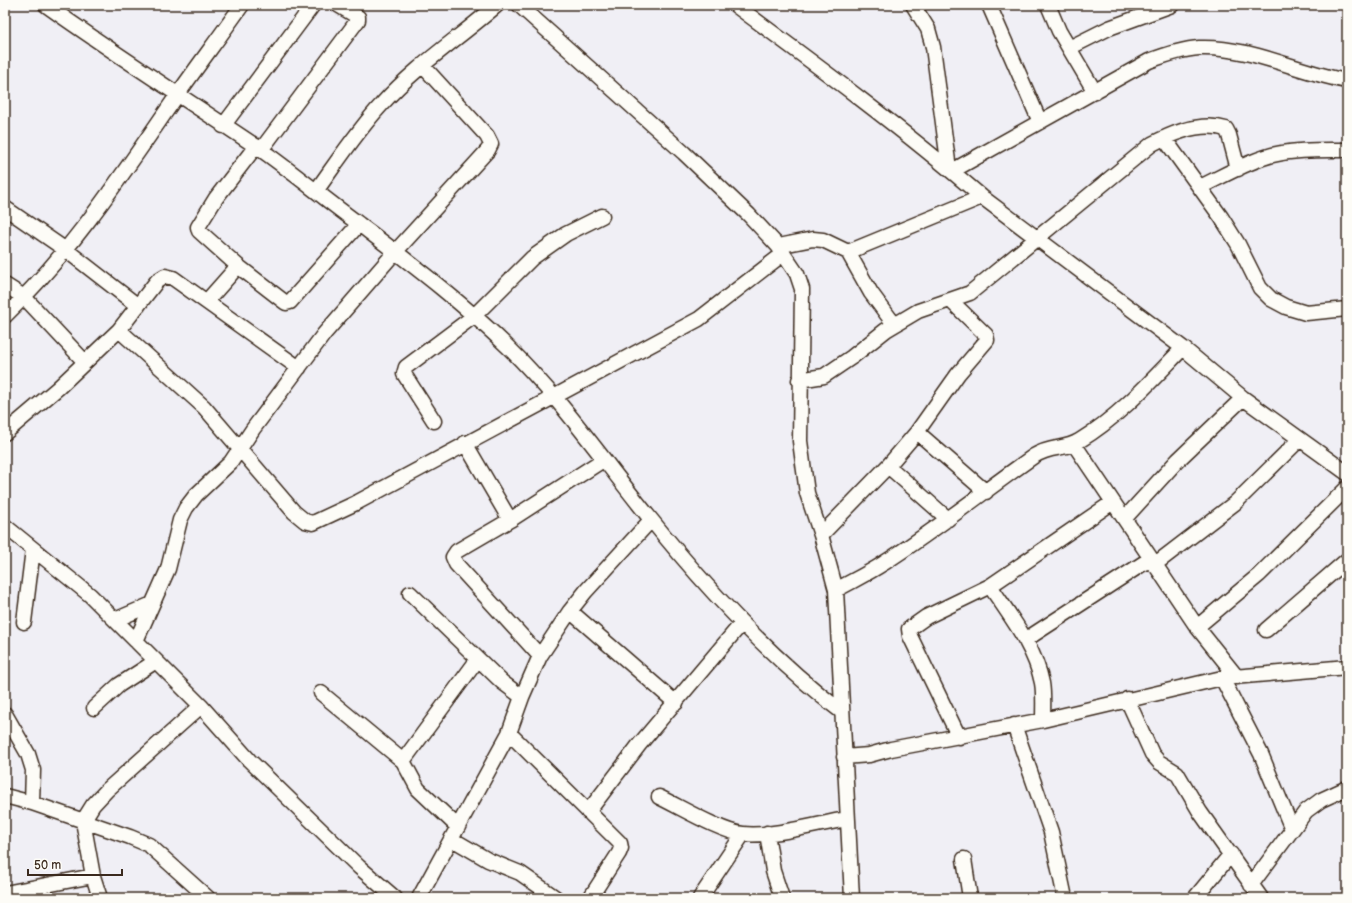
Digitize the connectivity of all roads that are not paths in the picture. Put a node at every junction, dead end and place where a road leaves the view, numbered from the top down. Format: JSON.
{"nodes":[{"id":1,"x":46,"y":5,"type":"edge"},
{"id":2,"x":242,"y":5,"type":"edge"},
{"id":3,"x":313,"y":5,"type":"edge"},
{"id":4,"x":338,"y":5,"type":"edge"},
{"id":5,"x":497,"y":5,"type":"edge"},
{"id":6,"x":519,"y":5,"type":"edge"},
{"id":7,"x":735,"y":5,"type":"edge"},
{"id":8,"x":989,"y":5,"type":"edge"},
{"id":9,"x":1048,"y":5,"type":"edge"},
{"id":10,"x":1172,"y":5,"type":"edge"},
{"id":11,"x":918,"y":7,"type":"edge"},
{"id":12,"x":1069,"y":48,"type":"junction"},
{"id":13,"x":423,"y":66,"type":"junction"},
{"id":14,"x":1347,"y":81,"type":"edge"},
{"id":15,"x":1095,"y":92,"type":"junction"},
{"id":16,"x":178,"y":94,"type":"junction"},
{"id":17,"x":1040,"y":122,"type":"junction"},
{"id":18,"x":223,"y":126,"type":"junction"},
{"id":19,"x":1164,"y":138,"type":"junction"},
{"id":20,"x":258,"y":148,"type":"junction"},
{"id":21,"x":1347,"y":150,"type":"edge"},
{"id":22,"x":1238,"y":169,"type":"junction"},
{"id":23,"x":951,"y":170,"type":"junction"},
{"id":24,"x":1200,"y":186,"type":"junction"},
{"id":25,"x":316,"y":191,"type":"junction"},
{"id":26,"x":982,"y":197,"type":"junction"},
{"id":27,"x":5,"y":208,"type":"edge"},
{"id":28,"x":602,"y":216,"type":"dead end"},
{"id":29,"x":359,"y":224,"type":"junction"},
{"id":30,"x":1037,"y":239,"type":"junction"},
{"id":31,"x":66,"y":250,"type":"junction"},
{"id":32,"x":781,"y":250,"type":"junction"},
{"id":33,"x":396,"y":251,"type":"junction"},
{"id":34,"x":848,"y":252,"type":"junction"},
{"id":35,"x":238,"y":266,"type":"junction"},
{"id":36,"x":5,"y":285,"type":"edge"},
{"id":37,"x":24,"y":297,"type":"junction"},
{"id":38,"x":950,"y":300,"type":"junction"},
{"id":39,"x":207,"y":301,"type":"junction"},
{"id":40,"x":138,"y":306,"type":"junction"},
{"id":41,"x":1347,"y":309,"type":"edge"},
{"id":42,"x":5,"y":316,"type":"edge"},
{"id":43,"x":474,"y":316,"type":"junction"},
{"id":44,"x":894,"y":324,"type":"junction"},
{"id":45,"x":119,"y":330,"type":"junction"},
{"id":46,"x":1183,"y":348,"type":"junction"},
{"id":47,"x":86,"y":362,"type":"junction"},
{"id":48,"x":299,"y":368,"type":"junction"},
{"id":49,"x":799,"y":380,"type":"junction"},
{"id":50,"x":554,"y":396,"type":"junction"},
{"id":51,"x":1243,"y":398,"type":"junction"},
{"id":52,"x":434,"y":421,"type":"dead end"},
{"id":53,"x":917,"y":432,"type":"junction"},
{"id":54,"x":5,"y":433,"type":"edge"},
{"id":55,"x":1300,"y":439,"type":"junction"},
{"id":56,"x":465,"y":443,"type":"junction"},
{"id":57,"x":1074,"y":444,"type":"junction"},
{"id":58,"x":240,"y":448,"type":"junction"},
{"id":59,"x":603,"y":460,"type":"junction"},
{"id":60,"x":888,"y":466,"type":"junction"},
{"id":61,"x":1347,"y":473,"type":"edge"},
{"id":62,"x":1347,"y":488,"type":"edge"},
{"id":63,"x":986,"y":492,"type":"junction"},
{"id":64,"x":1113,"y":502,"type":"junction"},
{"id":65,"x":1125,"y":518,"type":"junction"},
{"id":66,"x":948,"y":519,"type":"junction"},
{"id":67,"x":510,"y":520,"type":"junction"},
{"id":68,"x":651,"y":520,"type":"junction"},
{"id":69,"x":5,"y":526,"type":"edge"},
{"id":70,"x":821,"y":535,"type":"junction"},
{"id":71,"x":33,"y":549,"type":"junction"},
{"id":72,"x":1347,"y":560,"type":"edge"},
{"id":73,"x":1152,"y":562,"type":"junction"},
{"id":74,"x":990,"y":586,"type":"junction"},
{"id":75,"x":836,"y":590,"type":"junction"},
{"id":76,"x":410,"y":593,"type":"dead end"},
{"id":77,"x":152,"y":604,"type":"junction"},
{"id":78,"x":570,"y":611,"type":"junction"},
{"id":79,"x":115,"y":620,"type":"junction"},
{"id":80,"x":24,"y":622,"type":"dead end"},
{"id":81,"x":742,"y":623,"type":"junction"},
{"id":82,"x":1197,"y":627,"type":"junction"},
{"id":83,"x":1266,"y":630,"type":"dead end"},
{"id":84,"x":136,"y":640,"type":"junction"},
{"id":85,"x":1025,"y":640,"type":"junction"},
{"id":86,"x":540,"y":656,"type":"junction"},
{"id":87,"x":478,"y":659,"type":"junction"},
{"id":88,"x":156,"y":661,"type":"junction"},
{"id":89,"x":1347,"y":667,"type":"edge"},
{"id":90,"x":1236,"y":677,"type":"junction"},
{"id":91,"x":1222,"y":678,"type":"junction"},
{"id":92,"x":321,"y":693,"type":"dead end"},
{"id":93,"x":522,"y":697,"type":"junction"},
{"id":94,"x":1127,"y":699,"type":"junction"},
{"id":95,"x":676,"y":703,"type":"junction"},
{"id":96,"x":201,"y":706,"type":"junction"},
{"id":97,"x":94,"y":708,"type":"dead end"},
{"id":98,"x":842,"y":712,"type":"junction"},
{"id":99,"x":5,"y":714,"type":"edge"},
{"id":100,"x":1043,"y":720,"type":"junction"},
{"id":101,"x":1014,"y":725,"type":"junction"},
{"id":102,"x":510,"y":733,"type":"junction"},
{"id":103,"x":959,"y":737,"type":"junction"},
{"id":104,"x":844,"y":757,"type":"junction"},
{"id":105,"x":403,"y":761,"type":"junction"},
{"id":106,"x":1347,"y":788,"type":"edge"},
{"id":107,"x":5,"y":796,"type":"edge"},
{"id":108,"x":659,"y":797,"type":"dead end"},
{"id":109,"x":32,"y":803,"type":"junction"},
{"id":110,"x":588,"y":812,"type":"junction"},
{"id":111,"x":847,"y":819,"type":"junction"},
{"id":112,"x":83,"y":821,"type":"junction"},
{"id":113,"x":1292,"y":829,"type":"junction"},
{"id":114,"x":455,"y":833,"type":"junction"},
{"id":115,"x":767,"y":833,"type":"junction"},
{"id":116,"x":743,"y":834,"type":"junction"},
{"id":117,"x":1231,"y":854,"type":"junction"},
{"id":118,"x":964,"y":859,"type":"dead end"},
{"id":119,"x":94,"y":876,"type":"junction"},
{"id":120,"x":1251,"y":885,"type":"junction"},
{"id":121,"x":5,"y":893,"type":"edge"},
{"id":122,"x":100,"y":898,"type":"edge"},
{"id":123,"x":208,"y":898,"type":"edge"},
{"id":124,"x":394,"y":898,"type":"edge"},
{"id":125,"x":419,"y":898,"type":"edge"},
{"id":126,"x":556,"y":898,"type":"edge"},
{"id":127,"x":590,"y":898,"type":"edge"},
{"id":128,"x":700,"y":898,"type":"edge"},
{"id":129,"x":782,"y":898,"type":"edge"},
{"id":130,"x":852,"y":898,"type":"edge"},
{"id":131,"x":970,"y":898,"type":"edge"},
{"id":132,"x":1065,"y":898,"type":"edge"},
{"id":133,"x":1195,"y":898,"type":"edge"},
{"id":134,"x":1261,"y":898,"type":"edge"}],
"edges":[{"from":1,"to":16,"type":"street"},
{"from":2,"to":16,"type":"street"},
{"from":3,"to":18,"type":"street"},
{"from":4,"to":20,"type":"street"},
{"from":5,"to":13,"type":"street"},
{"from":6,"to":32,"type":"street"},
{"from":7,"to":23,"type":"street"},
{"from":8,"to":17,"type":"street"},
{"from":9,"to":12,"type":"street"},
{"from":10,"to":12,"type":"street"},
{"from":11,"to":23,"type":"street"},
{"from":12,"to":15,"type":"street"},
{"from":13,"to":25,"type":"street"},
{"from":13,"to":33,"type":"street"},
{"from":14,"to":15,"type":"street"},
{"from":15,"to":17,"type":"street"},
{"from":16,"to":18,"type":"street"},
{"from":16,"to":31,"type":"street"},
{"from":17,"to":23,"type":"street"},
{"from":18,"to":20,"type":"street"},
{"from":19,"to":22,"type":"street"},
{"from":19,"to":24,"type":"street"},
{"from":19,"to":30,"type":"street"},
{"from":20,"to":25,"type":"street"},
{"from":20,"to":35,"type":"street"},
{"from":21,"to":22,"type":"street"},
{"from":22,"to":24,"type":"street"},
{"from":23,"to":26,"type":"street"},
{"from":24,"to":41,"type":"street"},
{"from":25,"to":29,"type":"street"},
{"from":26,"to":30,"type":"street"},
{"from":26,"to":34,"type":"street"},
{"from":27,"to":31,"type":"street"},
{"from":28,"to":43,"type":"street"},
{"from":29,"to":33,"type":"street"},
{"from":29,"to":35,"type":"street"},
{"from":30,"to":38,"type":"street"},
{"from":30,"to":46,"type":"street"},
{"from":31,"to":37,"type":"street"},
{"from":31,"to":40,"type":"street"},
{"from":32,"to":34,"type":"street"},
{"from":32,"to":49,"type":"street"},
{"from":32,"to":50,"type":"street"},
{"from":33,"to":43,"type":"street"},
{"from":33,"to":48,"type":"street"},
{"from":34,"to":44,"type":"street"},
{"from":35,"to":39,"type":"street"},
{"from":36,"to":37,"type":"street"},
{"from":37,"to":42,"type":"street"},
{"from":37,"to":47,"type":"street"},
{"from":38,"to":44,"type":"street"},
{"from":38,"to":53,"type":"street"},
{"from":39,"to":40,"type":"street"},
{"from":39,"to":48,"type":"street"},
{"from":40,"to":45,"type":"street"},
{"from":43,"to":50,"type":"street"},
{"from":43,"to":52,"type":"street"},
{"from":44,"to":49,"type":"street"},
{"from":45,"to":47,"type":"street"},
{"from":45,"to":58,"type":"street"},
{"from":46,"to":51,"type":"street"},
{"from":46,"to":57,"type":"street"},
{"from":47,"to":54,"type":"street"},
{"from":48,"to":58,"type":"street"},
{"from":49,"to":70,"type":"street"},
{"from":50,"to":56,"type":"street"},
{"from":50,"to":59,"type":"street"},
{"from":51,"to":55,"type":"street"},
{"from":51,"to":65,"type":"street"},
{"from":53,"to":60,"type":"street"},
{"from":53,"to":63,"type":"street"},
{"from":55,"to":61,"type":"street"},
{"from":55,"to":73,"type":"street"},
{"from":56,"to":58,"type":"street"},
{"from":56,"to":67,"type":"street"},
{"from":57,"to":63,"type":"street"},
{"from":57,"to":64,"type":"street"},
{"from":58,"to":77,"type":"street"},
{"from":59,"to":67,"type":"street"},
{"from":59,"to":68,"type":"street"},
{"from":60,"to":66,"type":"street"},
{"from":60,"to":70,"type":"street"},
{"from":62,"to":82,"type":"street"},
{"from":63,"to":66,"type":"street"},
{"from":64,"to":65,"type":"street"},
{"from":64,"to":74,"type":"street"},
{"from":65,"to":73,"type":"street"},
{"from":66,"to":75,"type":"street"},
{"from":67,"to":86,"type":"street"},
{"from":68,"to":78,"type":"street"},
{"from":68,"to":81,"type":"street"},
{"from":69,"to":71,"type":"street"},
{"from":70,"to":75,"type":"street"},
{"from":71,"to":79,"type":"street"},
{"from":71,"to":80,"type":"street"},
{"from":72,"to":83,"type":"street"},
{"from":73,"to":82,"type":"street"},
{"from":73,"to":85,"type":"street"},
{"from":74,"to":85,"type":"street"},
{"from":74,"to":103,"type":"street"},
{"from":75,"to":98,"type":"street"},
{"from":76,"to":87,"type":"street"},
{"from":77,"to":79,"type":"street"},
{"from":77,"to":84,"type":"street"},
{"from":78,"to":86,"type":"street"},
{"from":78,"to":95,"type":"street"},
{"from":79,"to":84,"type":"street"},
{"from":81,"to":95,"type":"street"},
{"from":81,"to":98,"type":"street"},
{"from":82,"to":90,"type":"street"},
{"from":84,"to":88,"type":"street"},
{"from":85,"to":100,"type":"street"},
{"from":86,"to":93,"type":"street"},
{"from":87,"to":93,"type":"street"},
{"from":87,"to":105,"type":"street"},
{"from":88,"to":96,"type":"street"},
{"from":88,"to":97,"type":"street"},
{"from":89,"to":90,"type":"street"},
{"from":90,"to":91,"type":"street"},
{"from":91,"to":94,"type":"street"},
{"from":91,"to":113,"type":"street"},
{"from":92,"to":105,"type":"street"},
{"from":93,"to":102,"type":"street"},
{"from":94,"to":100,"type":"street"},
{"from":94,"to":117,"type":"street"},
{"from":95,"to":110,"type":"street"},
{"from":96,"to":112,"type":"street"},
{"from":96,"to":124,"type":"street"},
{"from":98,"to":104,"type":"street"},
{"from":99,"to":109,"type":"street"},
{"from":100,"to":101,"type":"street"},
{"from":101,"to":103,"type":"street"},
{"from":101,"to":132,"type":"street"},
{"from":102,"to":110,"type":"street"},
{"from":102,"to":114,"type":"street"},
{"from":103,"to":104,"type":"street"},
{"from":104,"to":111,"type":"street"},
{"from":105,"to":114,"type":"street"},
{"from":106,"to":113,"type":"street"},
{"from":107,"to":109,"type":"street"},
{"from":108,"to":116,"type":"street"},
{"from":109,"to":112,"type":"street"},
{"from":110,"to":127,"type":"street"},
{"from":111,"to":115,"type":"street"},
{"from":111,"to":130,"type":"street"},
{"from":112,"to":119,"type":"street"},
{"from":112,"to":123,"type":"street"},
{"from":113,"to":120,"type":"street"},
{"from":114,"to":125,"type":"street"},
{"from":114,"to":126,"type":"street"},
{"from":115,"to":116,"type":"street"},
{"from":115,"to":129,"type":"street"},
{"from":116,"to":128,"type":"street"},
{"from":117,"to":120,"type":"street"},
{"from":117,"to":133,"type":"street"},
{"from":118,"to":131,"type":"street"},
{"from":119,"to":121,"type":"street"},
{"from":119,"to":122,"type":"street"},
{"from":120,"to":134,"type":"street"}]}
